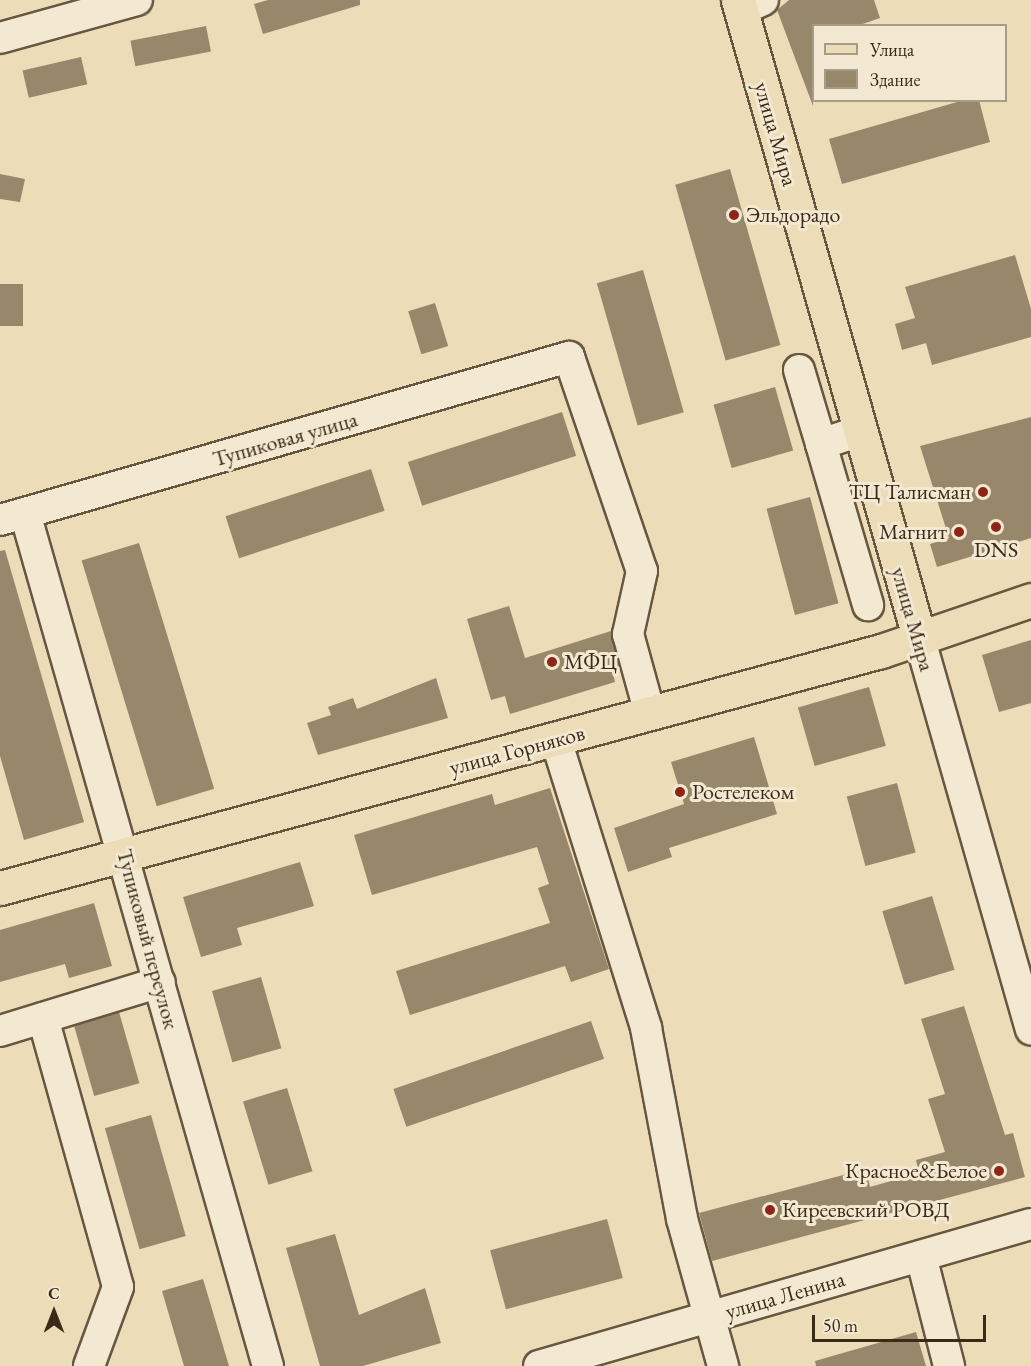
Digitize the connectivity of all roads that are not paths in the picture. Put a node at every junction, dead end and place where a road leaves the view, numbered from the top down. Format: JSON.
{"nodes":[{"id":1,"x":137,"y":0,"type":"edge"},
{"id":2,"x":747,"y":3,"type":"edge"},
{"id":3,"x":0,"y":38,"type":"edge"},
{"id":4,"x":800,"y":370,"type":"dead end"},
{"id":5,"x":860,"y":431,"type":"junction"},
{"id":6,"x":821,"y":444,"type":"junction"},
{"id":7,"x":12,"y":517,"type":"edge"},
{"id":8,"x":1031,"y":600,"type":"edge"},
{"id":9,"x":868,"y":605,"type":"dead end"},
{"id":10,"x":920,"y":640,"type":"junction"},
{"id":11,"x":650,"y":714,"type":"junction"},
{"id":12,"x":556,"y":740,"type":"junction"},
{"id":13,"x":124,"y":853,"type":"junction"},
{"id":14,"x":0,"y":888,"type":"edge"},
{"id":15,"x":160,"y":982,"type":"junction"},
{"id":16,"x":43,"y":1018,"type":"junction"},
{"id":17,"x":1031,"y":1030,"type":"edge"},
{"id":18,"x":0,"y":1031,"type":"edge"},
{"id":19,"x":1031,"y":1224,"type":"edge"},
{"id":20,"x":921,"y":1256,"type":"junction"},
{"id":21,"x":710,"y":1317,"type":"junction"},
{"id":22,"x":89,"y":1366,"type":"edge"},
{"id":23,"x":268,"y":1366,"type":"edge"},
{"id":24,"x":539,"y":1366,"type":"edge"},
{"id":25,"x":723,"y":1366,"type":"edge"},
{"id":26,"x":949,"y":1366,"type":"edge"}],
"edges":[{"from":1,"to":3,"type":"street"},
{"from":2,"to":5,"type":"main road","name":"улица Мира"},
{"from":4,"to":6,"type":"street"},
{"from":5,"to":6,"type":"street"},
{"from":5,"to":10,"type":"main road","name":"улица Мира"},
{"from":6,"to":9,"type":"street"},
{"from":7,"to":11,"type":"street","name":"Тупиковая улица"},
{"from":7,"to":13,"type":"street","name":"Тупиковый переулок"},
{"from":8,"to":10,"type":"main road","name":"улица Горняков"},
{"from":10,"to":11,"type":"main road","name":"улица Горняков"},
{"from":10,"to":17,"type":"street","name":"улица Мира"},
{"from":11,"to":12,"type":"main road","name":"улица Горняков"},
{"from":12,"to":13,"type":"main road","name":"улица Горняков"},
{"from":12,"to":21,"type":"street"},
{"from":13,"to":14,"type":"main road","name":"улица Горняков"},
{"from":13,"to":15,"type":"street","name":"Тупиковый переулок"},
{"from":15,"to":16,"type":"street"},
{"from":15,"to":23,"type":"street","name":"Тупиковый переулок"},
{"from":16,"to":18,"type":"street"},
{"from":16,"to":22,"type":"street"},
{"from":19,"to":20,"type":"street","name":"улица Ленина"},
{"from":20,"to":21,"type":"street","name":"улица Ленина"},
{"from":20,"to":26,"type":"street"},
{"from":21,"to":24,"type":"street","name":"улица Ленина"},
{"from":21,"to":25,"type":"street"}]}
